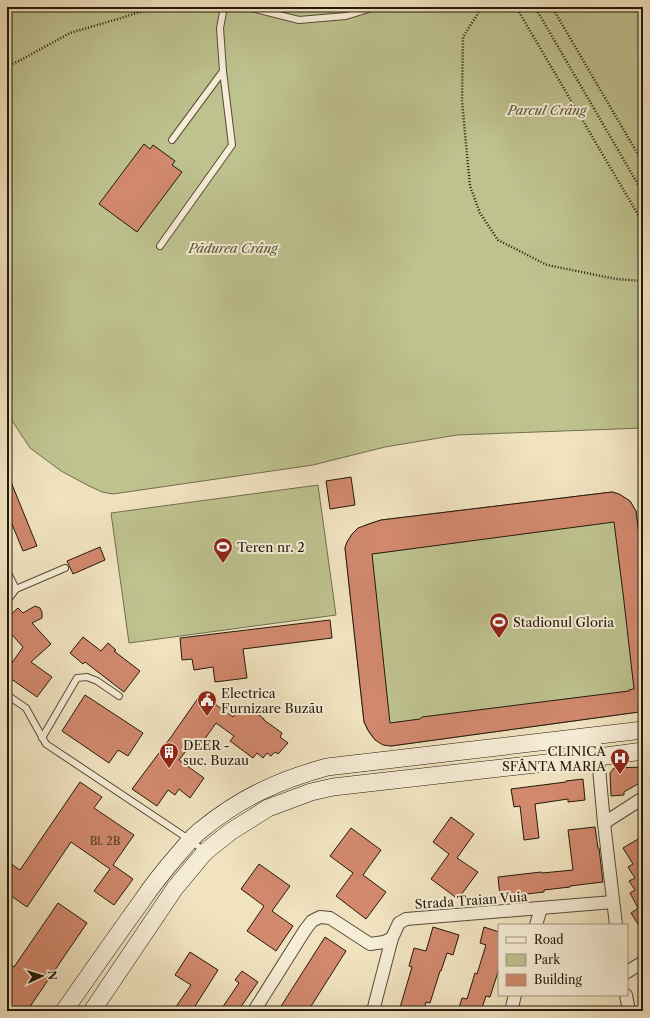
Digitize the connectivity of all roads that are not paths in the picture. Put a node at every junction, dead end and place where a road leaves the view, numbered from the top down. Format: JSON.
{"nodes":[{"id":1,"x":224,"y":7,"type":"edge"},
{"id":2,"x":247,"y":7,"type":"edge"},
{"id":3,"x":375,"y":7,"type":"edge"},
{"id":4,"x":222,"y":71,"type":"junction"},
{"id":5,"x":172,"y":140,"type":"dead end"},
{"id":6,"x":160,"y":246,"type":"dead end"},
{"id":7,"x":65,"y":568,"type":"dead end"},
{"id":8,"x":7,"y":571,"type":"edge"},
{"id":9,"x":16,"y":589,"type":"junction"},
{"id":10,"x":7,"y":601,"type":"edge"},
{"id":11,"x":7,"y":695,"type":"edge"},
{"id":12,"x":119,"y":696,"type":"dead end"},
{"id":13,"x":643,"y":730,"type":"edge"},
{"id":14,"x":593,"y":736,"type":"junction"},
{"id":15,"x":42,"y":738,"type":"junction"},
{"id":16,"x":643,"y":751,"type":"edge"},
{"id":17,"x":598,"y":757,"type":"junction"},
{"id":18,"x":643,"y":798,"type":"edge"},
{"id":19,"x":604,"y":823,"type":"junction"},
{"id":20,"x":190,"y":840,"type":"junction"},
{"id":21,"x":206,"y":852,"type":"junction"},
{"id":22,"x":613,"y":902,"type":"junction"},
{"id":23,"x":541,"y":908,"type":"junction"},
{"id":24,"x":536,"y":924,"type":"edge"},
{"id":25,"x":616,"y":924,"type":"edge"},
{"id":26,"x":392,"y":938,"type":"junction"},
{"id":27,"x":112,"y":941,"type":"junction"},
{"id":28,"x":130,"y":954,"type":"junction"},
{"id":29,"x":643,"y":962,"type":"edge"},
{"id":30,"x":628,"y":971,"type":"edge"},
{"id":31,"x":515,"y":996,"type":"edge"},
{"id":32,"x":626,"y":996,"type":"edge"},
{"id":33,"x":64,"y":1011,"type":"edge"},
{"id":34,"x":92,"y":1011,"type":"edge"},
{"id":35,"x":254,"y":1011,"type":"edge"},
{"id":36,"x":373,"y":1011,"type":"edge"},
{"id":37,"x":511,"y":1011,"type":"edge"},
{"id":38,"x":628,"y":1011,"type":"edge"}],
"edges":[{"from":1,"to":4,"type":"lane"},
{"from":2,"to":3,"type":"lane"},
{"from":4,"to":5,"type":"lane"},
{"from":4,"to":6,"type":"lane"},
{"from":7,"to":9,"type":"lane"},
{"from":8,"to":9,"type":"lane"},
{"from":9,"to":10,"type":"lane"},
{"from":11,"to":15,"type":"lane"},
{"from":12,"to":15,"type":"lane"},
{"from":13,"to":14,"type":"main road"},
{"from":14,"to":17,"type":"street"},
{"from":14,"to":20,"type":"main road"},
{"from":15,"to":20,"type":"lane"},
{"from":16,"to":17,"type":"main road"},
{"from":17,"to":19,"type":"street"},
{"from":17,"to":21,"type":"main road"},
{"from":18,"to":19,"type":"street"},
{"from":19,"to":22,"type":"street"},
{"from":20,"to":21,"type":"lane"},
{"from":20,"to":27,"type":"main road"},
{"from":21,"to":28,"type":"main road"},
{"from":22,"to":23,"type":"street","name":"Strada Traian Vuia"},
{"from":22,"to":25,"type":"street"},
{"from":23,"to":24,"type":"street"},
{"from":23,"to":26,"type":"street","name":"Strada Traian Vuia"},
{"from":26,"to":35,"type":"street"},
{"from":26,"to":36,"type":"street","name":"Strada Traian Vuia"},
{"from":27,"to":28,"type":"main road"},
{"from":27,"to":33,"type":"main road"},
{"from":28,"to":34,"type":"main road"},
{"from":29,"to":30,"type":"street"},
{"from":31,"to":37,"type":"street"},
{"from":32,"to":38,"type":"street"}]}
